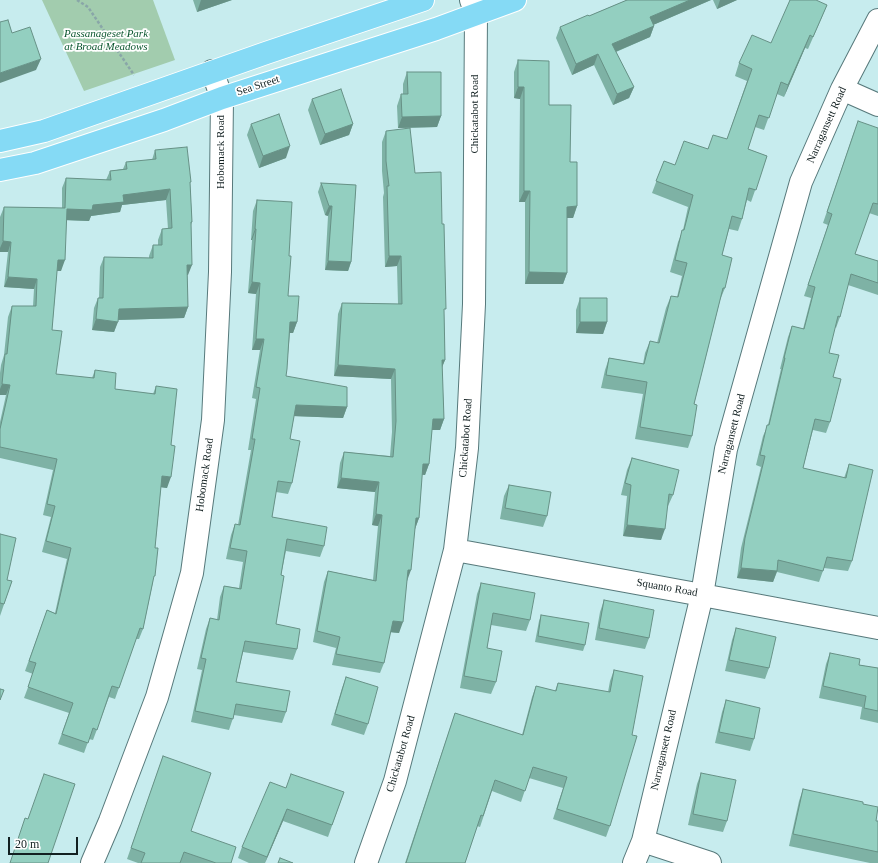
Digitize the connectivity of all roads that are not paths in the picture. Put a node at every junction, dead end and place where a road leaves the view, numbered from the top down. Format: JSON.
{"nodes":[{"id":1,"x":423,"y":0,"type":"edge"},
{"id":2,"x":515,"y":0,"type":"edge"},
{"id":3,"x":473,"y":7,"type":"edge"},
{"id":4,"x":878,"y":20,"type":"edge"},
{"id":5,"x":212,"y":71,"type":"junction"},
{"id":6,"x":842,"y":89,"type":"junction"},
{"id":7,"x":222,"y":98,"type":"junction"},
{"id":8,"x":878,"y":105,"type":"edge"},
{"id":9,"x":0,"y":141,"type":"edge"},
{"id":10,"x":0,"y":170,"type":"edge"},
{"id":11,"x":455,"y":550,"type":"junction"},
{"id":12,"x":702,"y":595,"type":"junction"},
{"id":13,"x":878,"y":628,"type":"edge"},
{"id":14,"x":643,"y":841,"type":"junction"},
{"id":15,"x":92,"y":863,"type":"edge"},
{"id":16,"x":366,"y":863,"type":"edge"},
{"id":17,"x":634,"y":863,"type":"edge"},
{"id":18,"x":710,"y":863,"type":"edge"}],
"edges":[{"from":1,"to":5,"type":"main road"},
{"from":2,"to":3,"type":"main road","name":"Sea Street"},
{"from":3,"to":7,"type":"main road","name":"Sea Street"},
{"from":3,"to":11,"type":"street","name":"Chickatabot Road"},
{"from":4,"to":6,"type":"street","name":"Narragansett Road"},
{"from":5,"to":7,"type":"street","name":"Hobomack Road"},
{"from":5,"to":9,"type":"main road"},
{"from":6,"to":8,"type":"street"},
{"from":6,"to":12,"type":"street","name":"Narragansett Road"},
{"from":7,"to":10,"type":"main road","name":"Sea Street"},
{"from":7,"to":15,"type":"street","name":"Hobomack Road"},
{"from":11,"to":12,"type":"street","name":"Squanto Road"},
{"from":11,"to":16,"type":"street","name":"Chickatabot Road"},
{"from":12,"to":13,"type":"street","name":"Squanto Road"},
{"from":12,"to":14,"type":"street","name":"Narragansett Road"},
{"from":14,"to":17,"type":"street","name":"Narragansett Road"},
{"from":14,"to":18,"type":"street"}]}
